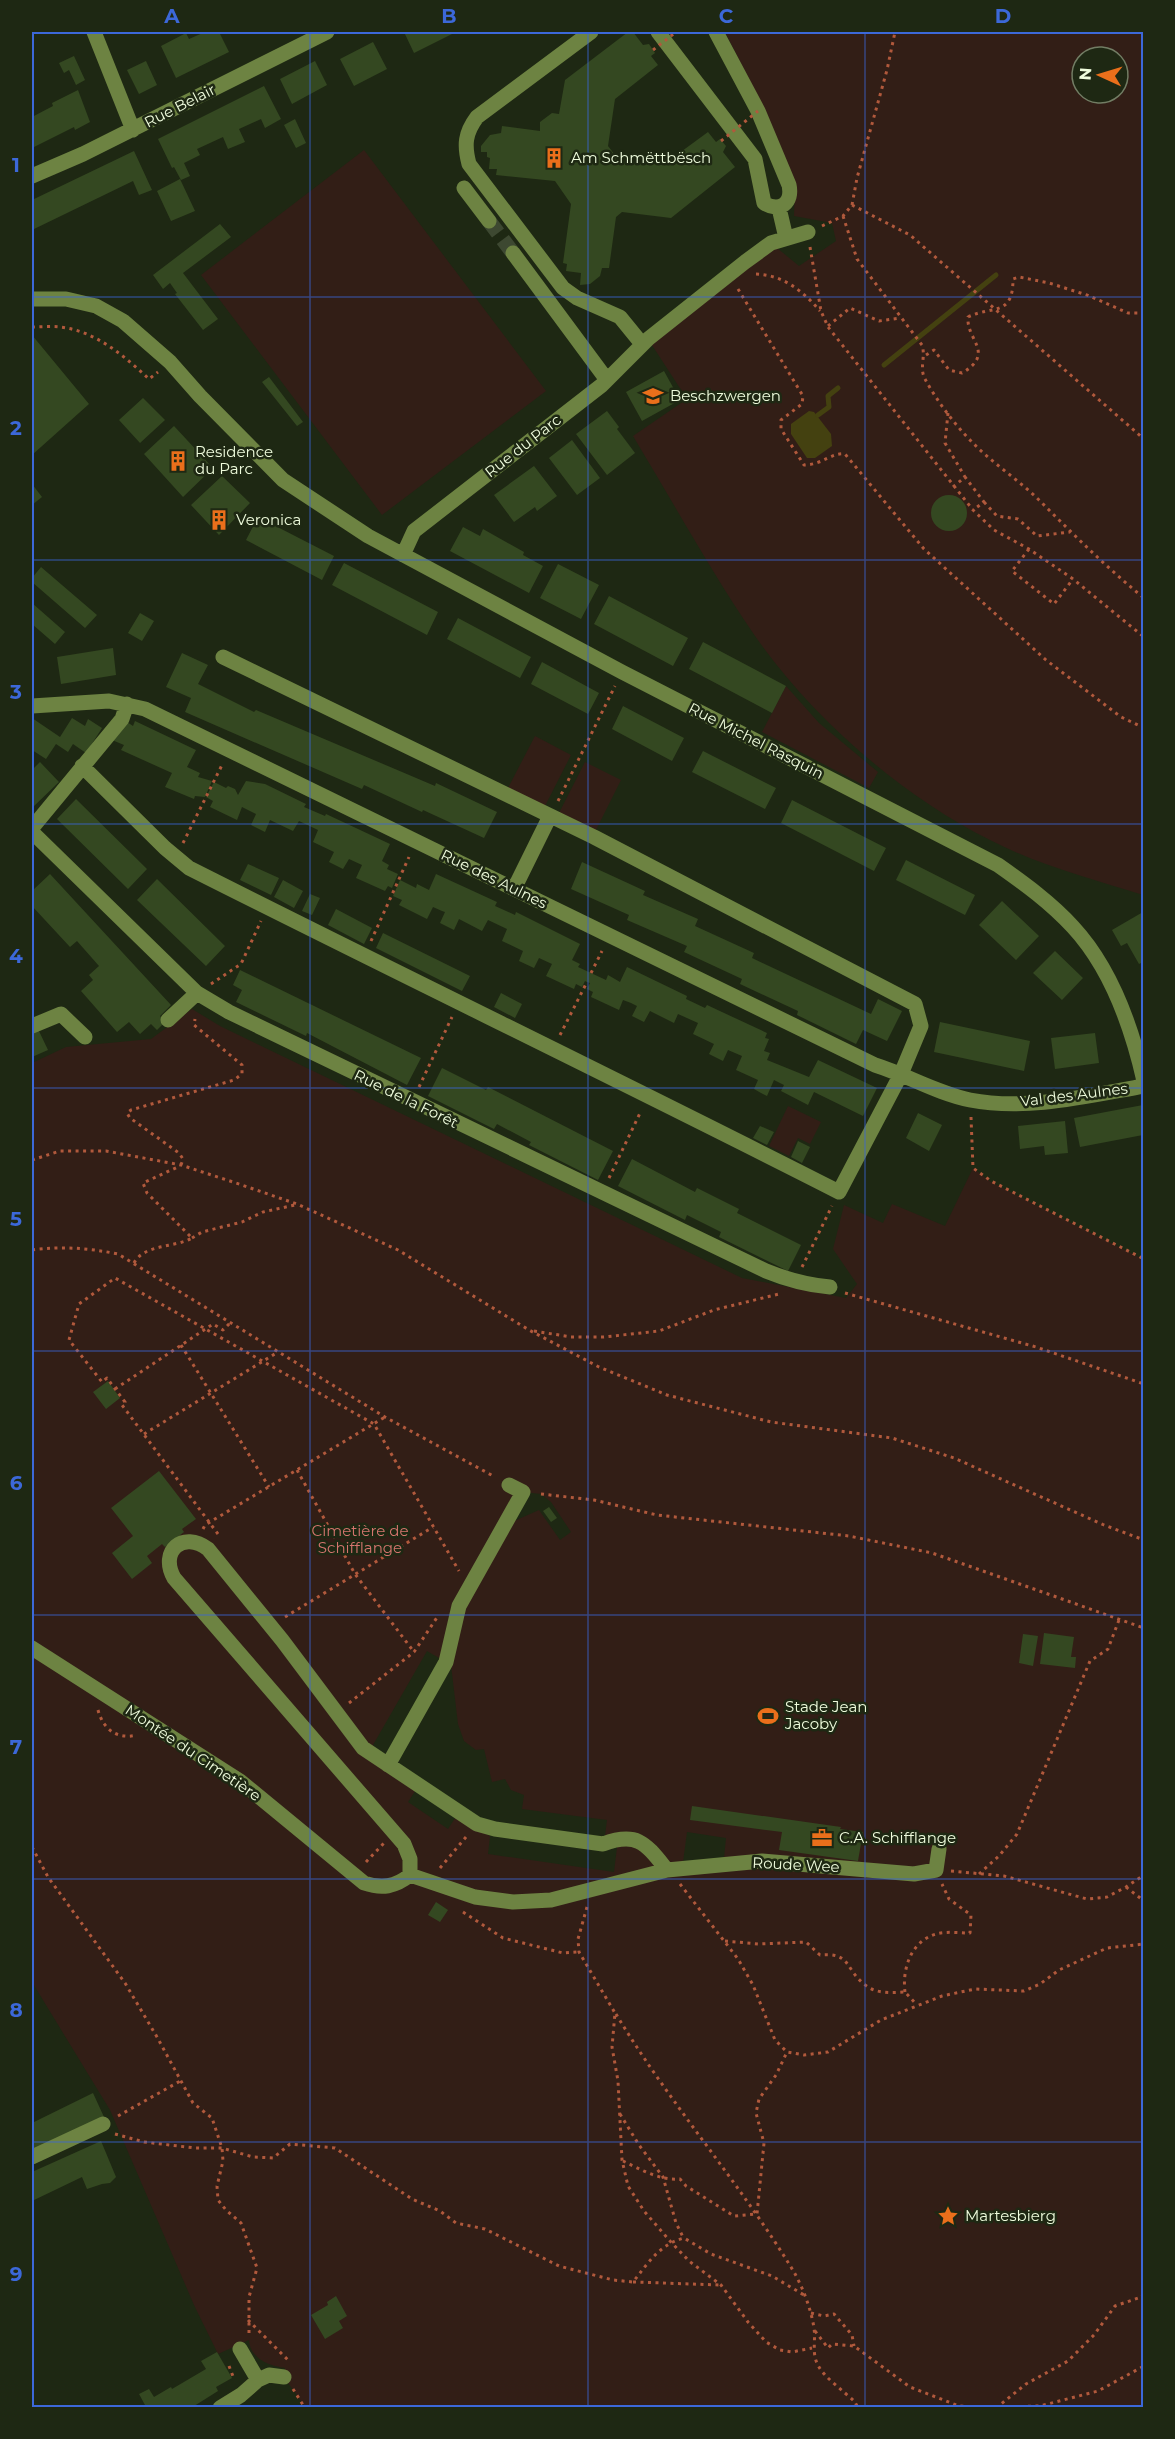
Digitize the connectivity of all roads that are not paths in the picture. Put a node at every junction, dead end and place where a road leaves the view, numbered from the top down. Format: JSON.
{"nodes":[{"id":1,"x":94,"y":32,"type":"edge"},
{"id":2,"x":327,"y":32,"type":"edge"},
{"id":3,"x":591,"y":32,"type":"edge"},
{"id":4,"x":658,"y":32,"type":"edge"},
{"id":5,"x":717,"y":32,"type":"edge"},
{"id":6,"x":133,"y":130,"type":"junction"},
{"id":7,"x":32,"y":176,"type":"edge"},
{"id":8,"x":464,"y":188,"type":"dead end"},
{"id":9,"x":779,"y":208,"type":"junction"},
{"id":10,"x":489,"y":221,"type":"tunnel mouth"},
{"id":11,"x":808,"y":232,"type":"road end"},
{"id":12,"x":786,"y":238,"type":"junction"},
{"id":13,"x":513,"y":253,"type":"tunnel mouth"},
{"id":14,"x":32,"y":299,"type":"edge"},
{"id":15,"x":645,"y":342,"type":"junction"},
{"id":16,"x":607,"y":380,"type":"junction"},
{"id":17,"x":403,"y":555,"type":"junction"},
{"id":18,"x":224,"y":657,"type":"dead end"},
{"id":19,"x":128,"y":704,"type":"junction"},
{"id":20,"x":32,"y":706,"type":"edge"},
{"id":21,"x":82,"y":766,"type":"junction"},
{"id":22,"x":550,"y":816,"type":"junction"},
{"id":23,"x":32,"y":830,"type":"edge"},
{"id":24,"x":514,"y":889,"type":"junction"},
{"id":25,"x":196,"y":993,"type":"junction"},
{"id":26,"x":168,"y":1020,"type":"dead end"},
{"id":27,"x":32,"y":1026,"type":"edge"},
{"id":28,"x":85,"y":1036,"type":"dead end"},
{"id":29,"x":901,"y":1074,"type":"junction"},
{"id":30,"x":1143,"y":1081,"type":"edge"},
{"id":31,"x":1143,"y":1086,"type":"edge"},
{"id":32,"x":830,"y":1287,"type":"road end"},
{"id":33,"x":509,"y":1485,"type":"road end"},
{"id":34,"x":32,"y":1648,"type":"edge"},
{"id":35,"x":388,"y":1765,"type":"junction"},
{"id":36,"x":939,"y":1849,"type":"dead end"},
{"id":37,"x":667,"y":1870,"type":"junction"},
{"id":38,"x":410,"y":1875,"type":"junction"},
{"id":39,"x":105,"y":2123,"type":"road end"},
{"id":40,"x":32,"y":2157,"type":"edge"},
{"id":41,"x":244,"y":2344,"type":"road end"},
{"id":42,"x":289,"y":2377,"type":"road end"},
{"id":43,"x":258,"y":2380,"type":"junction"},
{"id":44,"x":220,"y":2408,"type":"edge"}],
"edges":[{"from":1,"to":6,"type":"street"},
{"from":2,"to":6,"type":"street","name":"Rue Belair"},
{"from":3,"to":15,"type":"street"},
{"from":4,"to":9,"type":"street"},
{"from":5,"to":9,"type":"street"},
{"from":6,"to":7,"type":"street","name":"Rue Belair"},
{"from":8,"to":10,"type":"street"},
{"from":9,"to":12,"type":"street"},
{"from":11,"to":12,"type":"street","name":"Rue du Parc"},
{"from":12,"to":15,"type":"street","name":"Rue du Parc"},
{"from":13,"to":16,"type":"street"},
{"from":14,"to":17,"type":"street","name":"Rue Michel Rasquin"},
{"from":15,"to":16,"type":"street","name":"Rue du Parc"},
{"from":16,"to":17,"type":"street","name":"Rue du Parc"},
{"from":17,"to":30,"type":"street","name":"Rue Michel Rasquin"},
{"from":18,"to":22,"type":"street"},
{"from":19,"to":20,"type":"street","name":"Rue des Aulnes"},
{"from":19,"to":21,"type":"street"},
{"from":19,"to":24,"type":"street","name":"Rue des Aulnes"},
{"from":21,"to":23,"type":"street"},
{"from":21,"to":29,"type":"street"},
{"from":22,"to":24,"type":"street"},
{"from":22,"to":29,"type":"street"},
{"from":23,"to":25,"type":"street","name":"Rue de la Forêt"},
{"from":24,"to":29,"type":"street","name":"Rue des Aulnes"},
{"from":25,"to":26,"type":"street"},
{"from":25,"to":32,"type":"street","name":"Rue de la Forêt"},
{"from":27,"to":28,"type":"street"},
{"from":29,"to":31,"type":"street","name":"Val des Aulnes"},
{"from":33,"to":35,"type":"street"},
{"from":34,"to":38,"type":"street","name":"Montée du Cimetière"},
{"from":35,"to":37,"type":"street"},
{"from":35,"to":38,"type":"street"},
{"from":36,"to":37,"type":"street","name":"Roude Wee"},
{"from":37,"to":38,"type":"street","name":"Roude Wee"},
{"from":39,"to":40,"type":"street"},
{"from":41,"to":43,"type":"street"},
{"from":42,"to":43,"type":"street"},
{"from":43,"to":44,"type":"street"}]}
